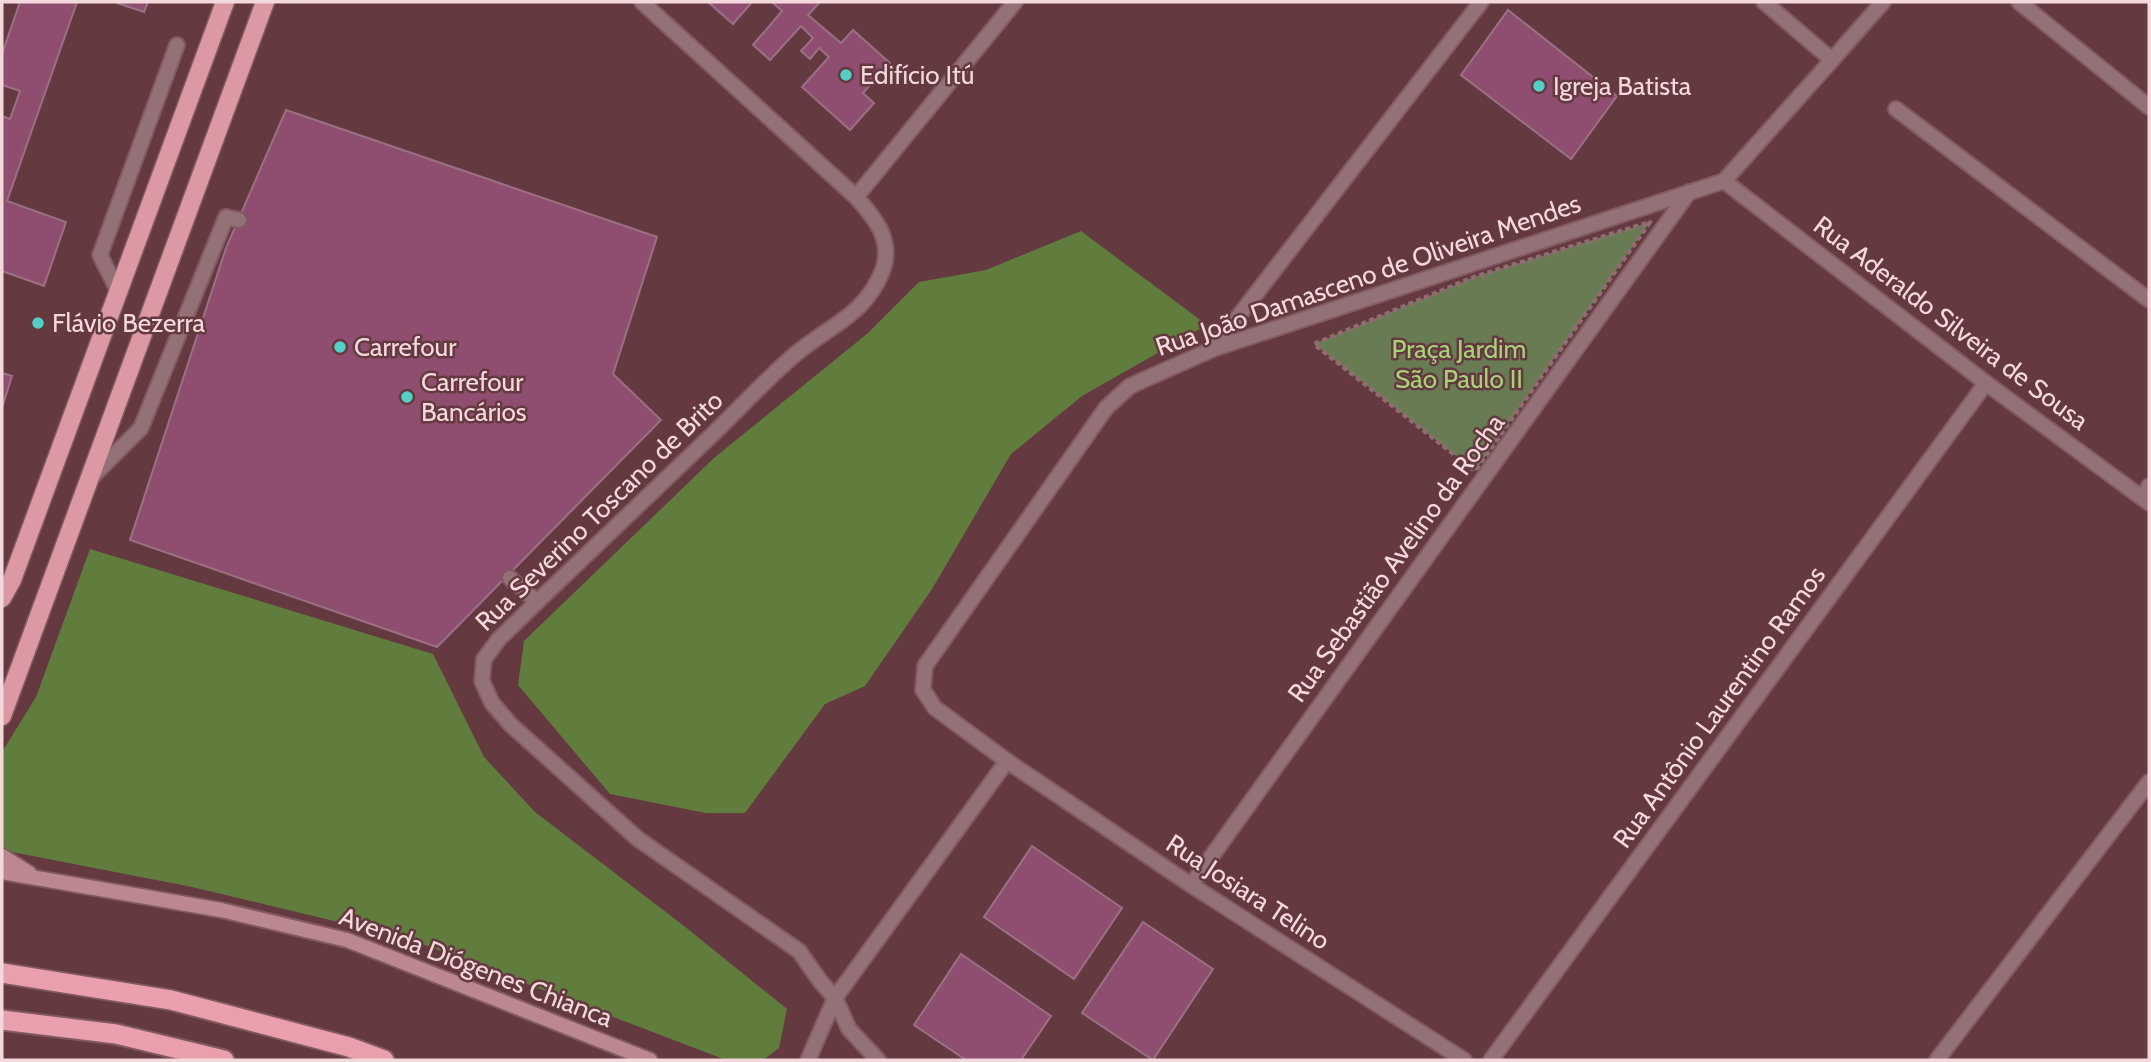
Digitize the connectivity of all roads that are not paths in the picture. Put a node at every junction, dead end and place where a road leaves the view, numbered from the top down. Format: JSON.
{"nodes":[{"id":1,"x":225,"y":2,"type":"edge"},
{"id":2,"x":265,"y":2,"type":"edge"},
{"id":3,"x":642,"y":2,"type":"edge"},
{"id":4,"x":1015,"y":2,"type":"edge"},
{"id":5,"x":1481,"y":2,"type":"edge"},
{"id":6,"x":1764,"y":2,"type":"edge"},
{"id":7,"x":1883,"y":2,"type":"edge"},
{"id":8,"x":2019,"y":2,"type":"edge"},
{"id":9,"x":177,"y":44,"type":"dead end"},
{"id":10,"x":1832,"y":60,"type":"junction"},
{"id":11,"x":2149,"y":107,"type":"edge"},
{"id":12,"x":1896,"y":108,"type":"dead end"},
{"id":13,"x":1724,"y":181,"type":"junction"},
{"id":14,"x":1689,"y":192,"type":"junction"},
{"id":15,"x":856,"y":197,"type":"junction"},
{"id":16,"x":239,"y":220,"type":"dead end"},
{"id":17,"x":118,"y":291,"type":"junction"},
{"id":18,"x":2149,"y":300,"type":"edge"},
{"id":19,"x":1213,"y":349,"type":"junction"},
{"id":20,"x":1986,"y":383,"type":"junction"},
{"id":21,"x":88,"y":482,"type":"junction"},
{"id":22,"x":2147,"y":496,"type":"edge"},
{"id":23,"x":510,"y":578,"type":"dead end"},
{"id":24,"x":2,"y":598,"type":"edge"},
{"id":25,"x":537,"y":602,"type":"junction"},
{"id":26,"x":2,"y":716,"type":"edge"},
{"id":27,"x":1007,"y":761,"type":"junction"},
{"id":28,"x":2149,"y":782,"type":"edge"},
{"id":29,"x":2,"y":856,"type":"edge"},
{"id":30,"x":2,"y":872,"type":"edge"},
{"id":31,"x":36,"y":877,"type":"junction"},
{"id":32,"x":1191,"y":885,"type":"junction"},
{"id":33,"x":2,"y":974,"type":"edge"},
{"id":34,"x":835,"y":998,"type":"junction"},
{"id":35,"x":2,"y":1020,"type":"edge"},
{"id":36,"x":224,"y":1060,"type":"edge"},
{"id":37,"x":384,"y":1060,"type":"edge"},
{"id":38,"x":649,"y":1060,"type":"edge"},
{"id":39,"x":808,"y":1060,"type":"edge"},
{"id":40,"x":878,"y":1060,"type":"edge"},
{"id":41,"x":1464,"y":1060,"type":"edge"},
{"id":42,"x":1491,"y":1060,"type":"edge"},
{"id":43,"x":1937,"y":1060,"type":"edge"}],
"edges":[{"from":1,"to":17,"type":"main road"},
{"from":2,"to":21,"type":"main road"},
{"from":3,"to":15,"type":"street"},
{"from":4,"to":15,"type":"street"},
{"from":5,"to":19,"type":"street"},
{"from":6,"to":10,"type":"street"},
{"from":7,"to":10,"type":"street"},
{"from":8,"to":11,"type":"street"},
{"from":9,"to":17,"type":"street"},
{"from":10,"to":13,"type":"street"},
{"from":12,"to":18,"type":"street"},
{"from":13,"to":14,"type":"street","name":"Rua João Damasceno de Oliveira Mendes"},
{"from":13,"to":20,"type":"street","name":"Rua Aderaldo Silveira de Sousa"},
{"from":14,"to":19,"type":"street","name":"Rua João Damasceno de Oliveira Mendes"},
{"from":14,"to":32,"type":"street","name":"Rua Sebastião Avelino da Rocha"},
{"from":15,"to":25,"type":"street","name":"Rua Severino Toscano de Brito"},
{"from":16,"to":21,"type":"street"},
{"from":17,"to":24,"type":"main road"},
{"from":19,"to":27,"type":"street","name":"Rua João Damasceno de Oliveira Mendes"},
{"from":20,"to":22,"type":"street","name":"Rua Aderaldo Silveira de Sousa"},
{"from":20,"to":42,"type":"street","name":"Rua Antônio Laurentino Ramos"},
{"from":21,"to":26,"type":"main road"},
{"from":23,"to":25,"type":"street"},
{"from":25,"to":34,"type":"street","name":"Rua Severino Toscano de Brito"},
{"from":27,"to":32,"type":"street","name":"Rua Josiara Telino"},
{"from":27,"to":34,"type":"street"},
{"from":28,"to":43,"type":"street"},
{"from":29,"to":31,"type":"main road","name":"Avenida Diógenes Chianca"},
{"from":30,"to":31,"type":"main road","name":"Avenida Diógenes Chianca"},
{"from":31,"to":38,"type":"main road","name":"Avenida Diógenes Chianca"},
{"from":32,"to":41,"type":"street","name":"Rua Josiara Telino"},
{"from":33,"to":37,"type":"highway"},
{"from":34,"to":39,"type":"street"},
{"from":34,"to":40,"type":"street","name":"Rua Severino Toscano de Brito"},
{"from":35,"to":36,"type":"highway"}]}
